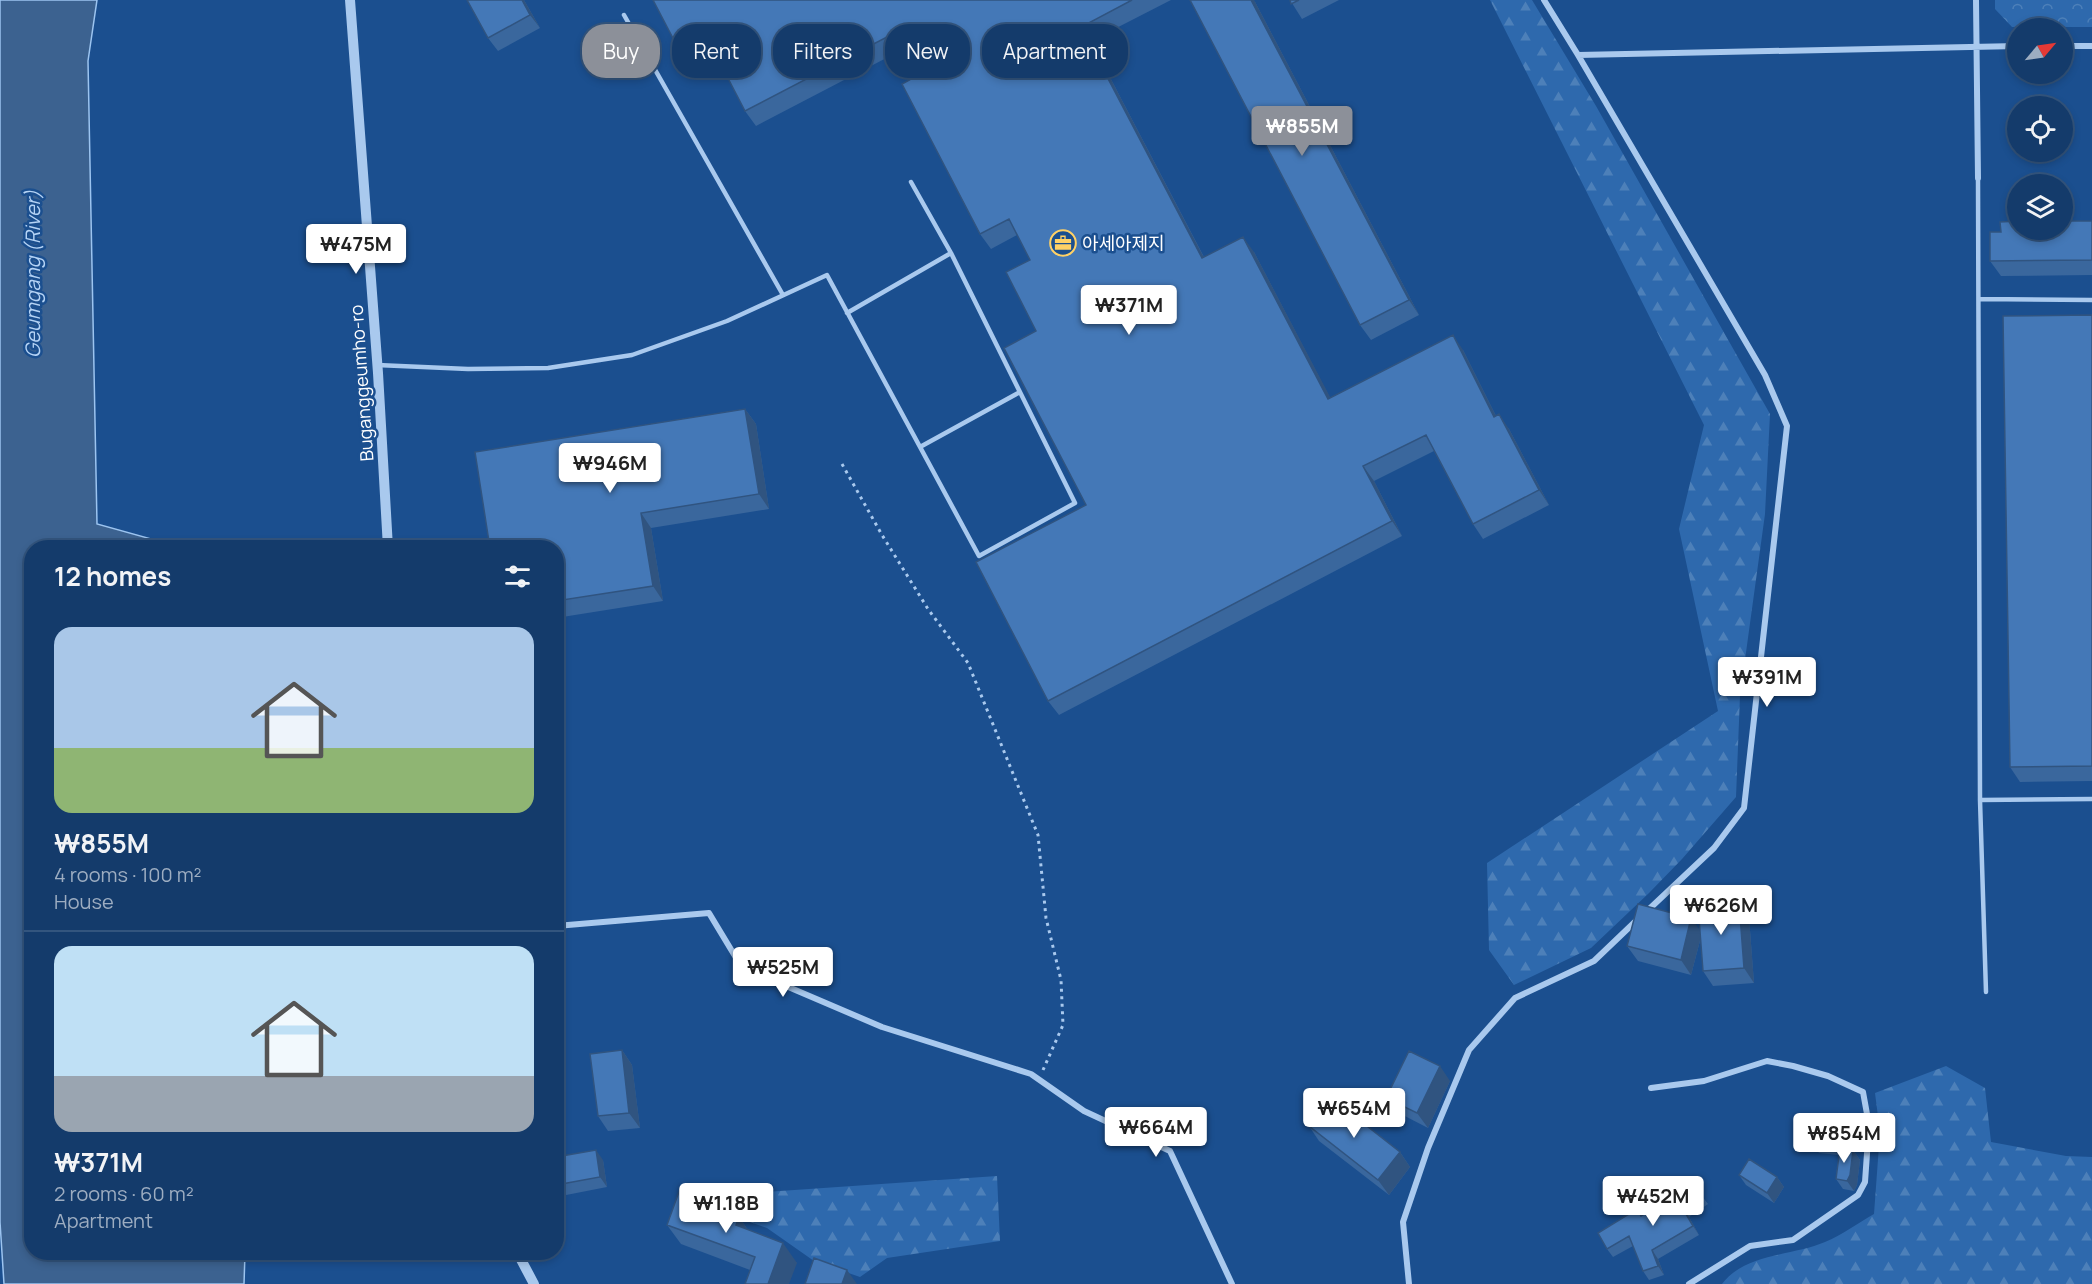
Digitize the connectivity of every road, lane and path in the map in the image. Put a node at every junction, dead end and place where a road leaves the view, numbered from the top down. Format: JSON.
{"nodes":[{"id":1,"x":350,"y":0,"type":"edge"},
{"id":2,"x":1544,"y":0,"type":"edge"},
{"id":3,"x":1976,"y":0,"type":"edge"},
{"id":4,"x":624,"y":15,"type":"dead end"},
{"id":5,"x":1977,"y":46,"type":"junction"},
{"id":6,"x":2007,"y":46,"type":"edge"},
{"id":7,"x":2073,"y":46,"type":"edge"},
{"id":8,"x":2092,"y":46,"type":"edge"},
{"id":9,"x":1578,"y":55,"type":"junction"},
{"id":10,"x":1978,"y":178,"type":"joint"},
{"id":11,"x":911,"y":182,"type":"dead end"},
{"id":12,"x":951,"y":253,"type":"junction"},
{"id":13,"x":783,"y":296,"type":"junction"},
{"id":14,"x":1979,"y":299,"type":"junction"},
{"id":15,"x":2092,"y":300,"type":"edge"},
{"id":16,"x":847,"y":313,"type":"junction"},
{"id":17,"x":377,"y":364,"type":"junction"},
{"id":18,"x":1020,"y":392,"type":"junction"},
{"id":19,"x":920,"y":447,"type":"junction"},
{"id":20,"x":842,"y":464,"type":"dead end"},
{"id":21,"x":388,"y":540,"type":"edge"},
{"id":22,"x":2092,"y":799,"type":"edge"},
{"id":23,"x":1980,"y":800,"type":"junction"},
{"id":24,"x":564,"y":925,"type":"edge"},
{"id":25,"x":1986,"y":993,"type":"dead end"},
{"id":26,"x":1038,"y":1080,"type":"junction"},
{"id":27,"x":1651,"y":1088,"type":"dead end"},
{"id":28,"x":522,"y":1260,"type":"edge"},
{"id":29,"x":534,"y":1284,"type":"edge"},
{"id":30,"x":1232,"y":1284,"type":"edge"},
{"id":31,"x":1409,"y":1284,"type":"edge"},
{"id":32,"x":1689,"y":1284,"type":"edge"}],
"edges":[{"from":1,"to":17,"type":"street","name":"Buganggeumho-ro"},
{"from":2,"to":9,"type":"street"},
{"from":3,"to":5,"type":"street"},
{"from":4,"to":13,"type":"lane"},
{"from":5,"to":6,"type":"street"},
{"from":5,"to":9,"type":"street"},
{"from":5,"to":10,"type":"street"},
{"from":7,"to":8,"type":"street"},
{"from":9,"to":31,"type":"street"},
{"from":10,"to":14,"type":"lane"},
{"from":11,"to":12,"type":"lane"},
{"from":12,"to":16,"type":"lane"},
{"from":12,"to":18,"type":"lane"},
{"from":13,"to":16,"type":"lane"},
{"from":13,"to":17,"type":"lane"},
{"from":14,"to":15,"type":"lane"},
{"from":14,"to":23,"type":"lane"},
{"from":16,"to":19,"type":"lane"},
{"from":17,"to":21,"type":"street","name":"Buganggeumho-ro"},
{"from":18,"to":19,"type":"lane"},
{"from":18,"to":19,"type":"lane"},
{"from":20,"to":26,"type":"path"},
{"from":22,"to":23,"type":"lane"},
{"from":23,"to":25,"type":"lane"},
{"from":24,"to":26,"type":"street"},
{"from":26,"to":30,"type":"street"},
{"from":27,"to":32,"type":"street"},
{"from":28,"to":29,"type":"street"}]}
